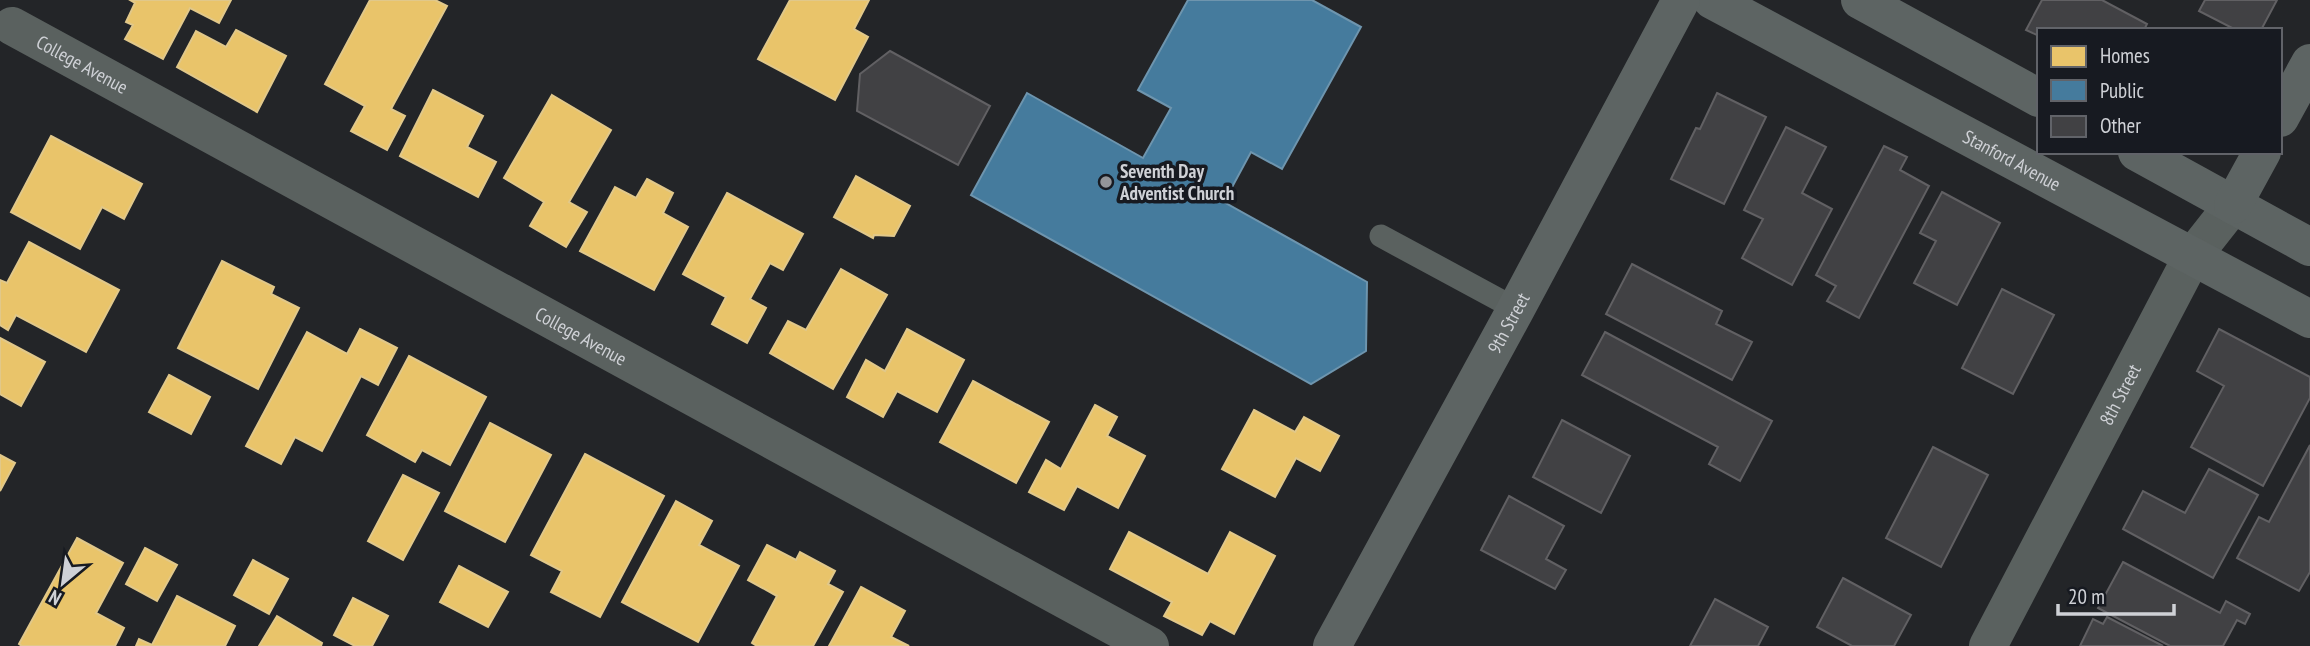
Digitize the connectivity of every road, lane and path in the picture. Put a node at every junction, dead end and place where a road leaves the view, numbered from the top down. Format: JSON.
{"nodes":[{"id":1,"x":1712,"y":0,"type":"edge"},
{"id":2,"x":1860,"y":0,"type":"edge"},
{"id":3,"x":1670,"y":4,"type":"edge"},
{"id":4,"x":12,"y":24,"type":"edge"},
{"id":5,"x":2310,"y":63,"type":"edge"},
{"id":6,"x":2037,"y":97,"type":"edge"},
{"id":7,"x":2282,"y":114,"type":"edge"},
{"id":8,"x":2141,"y":154,"type":"edge"},
{"id":9,"x":2261,"y":154,"type":"edge"},
{"id":10,"x":2233,"y":205,"type":"junction"},
{"id":11,"x":1381,"y":236,"type":"dead end"},
{"id":12,"x":2310,"y":247,"type":"edge"},
{"id":13,"x":2192,"y":257,"type":"junction"},
{"id":14,"x":1516,"y":309,"type":"junction"},
{"id":15,"x":2310,"y":319,"type":"edge"},
{"id":16,"x":1150,"y":646,"type":"edge"},
{"id":17,"x":1332,"y":646,"type":"edge"},
{"id":18,"x":1988,"y":646,"type":"edge"}],
"edges":[{"from":1,"to":13,"type":"street","name":"Stanford Avenue"},
{"from":2,"to":6,"type":"street"},
{"from":3,"to":14,"type":"street","name":"9th Street"},
{"from":4,"to":16,"type":"street","name":"College Avenue"},
{"from":5,"to":7,"type":"street"},
{"from":8,"to":10,"type":"street"},
{"from":9,"to":10,"type":"street","name":"8th Street"},
{"from":10,"to":12,"type":"street"},
{"from":10,"to":13,"type":"street","name":"8th Street"},
{"from":11,"to":14,"type":"lane"},
{"from":13,"to":15,"type":"street","name":"Stanford Avenue"},
{"from":13,"to":18,"type":"street","name":"8th Street"},
{"from":14,"to":17,"type":"street","name":"9th Street"}]}
